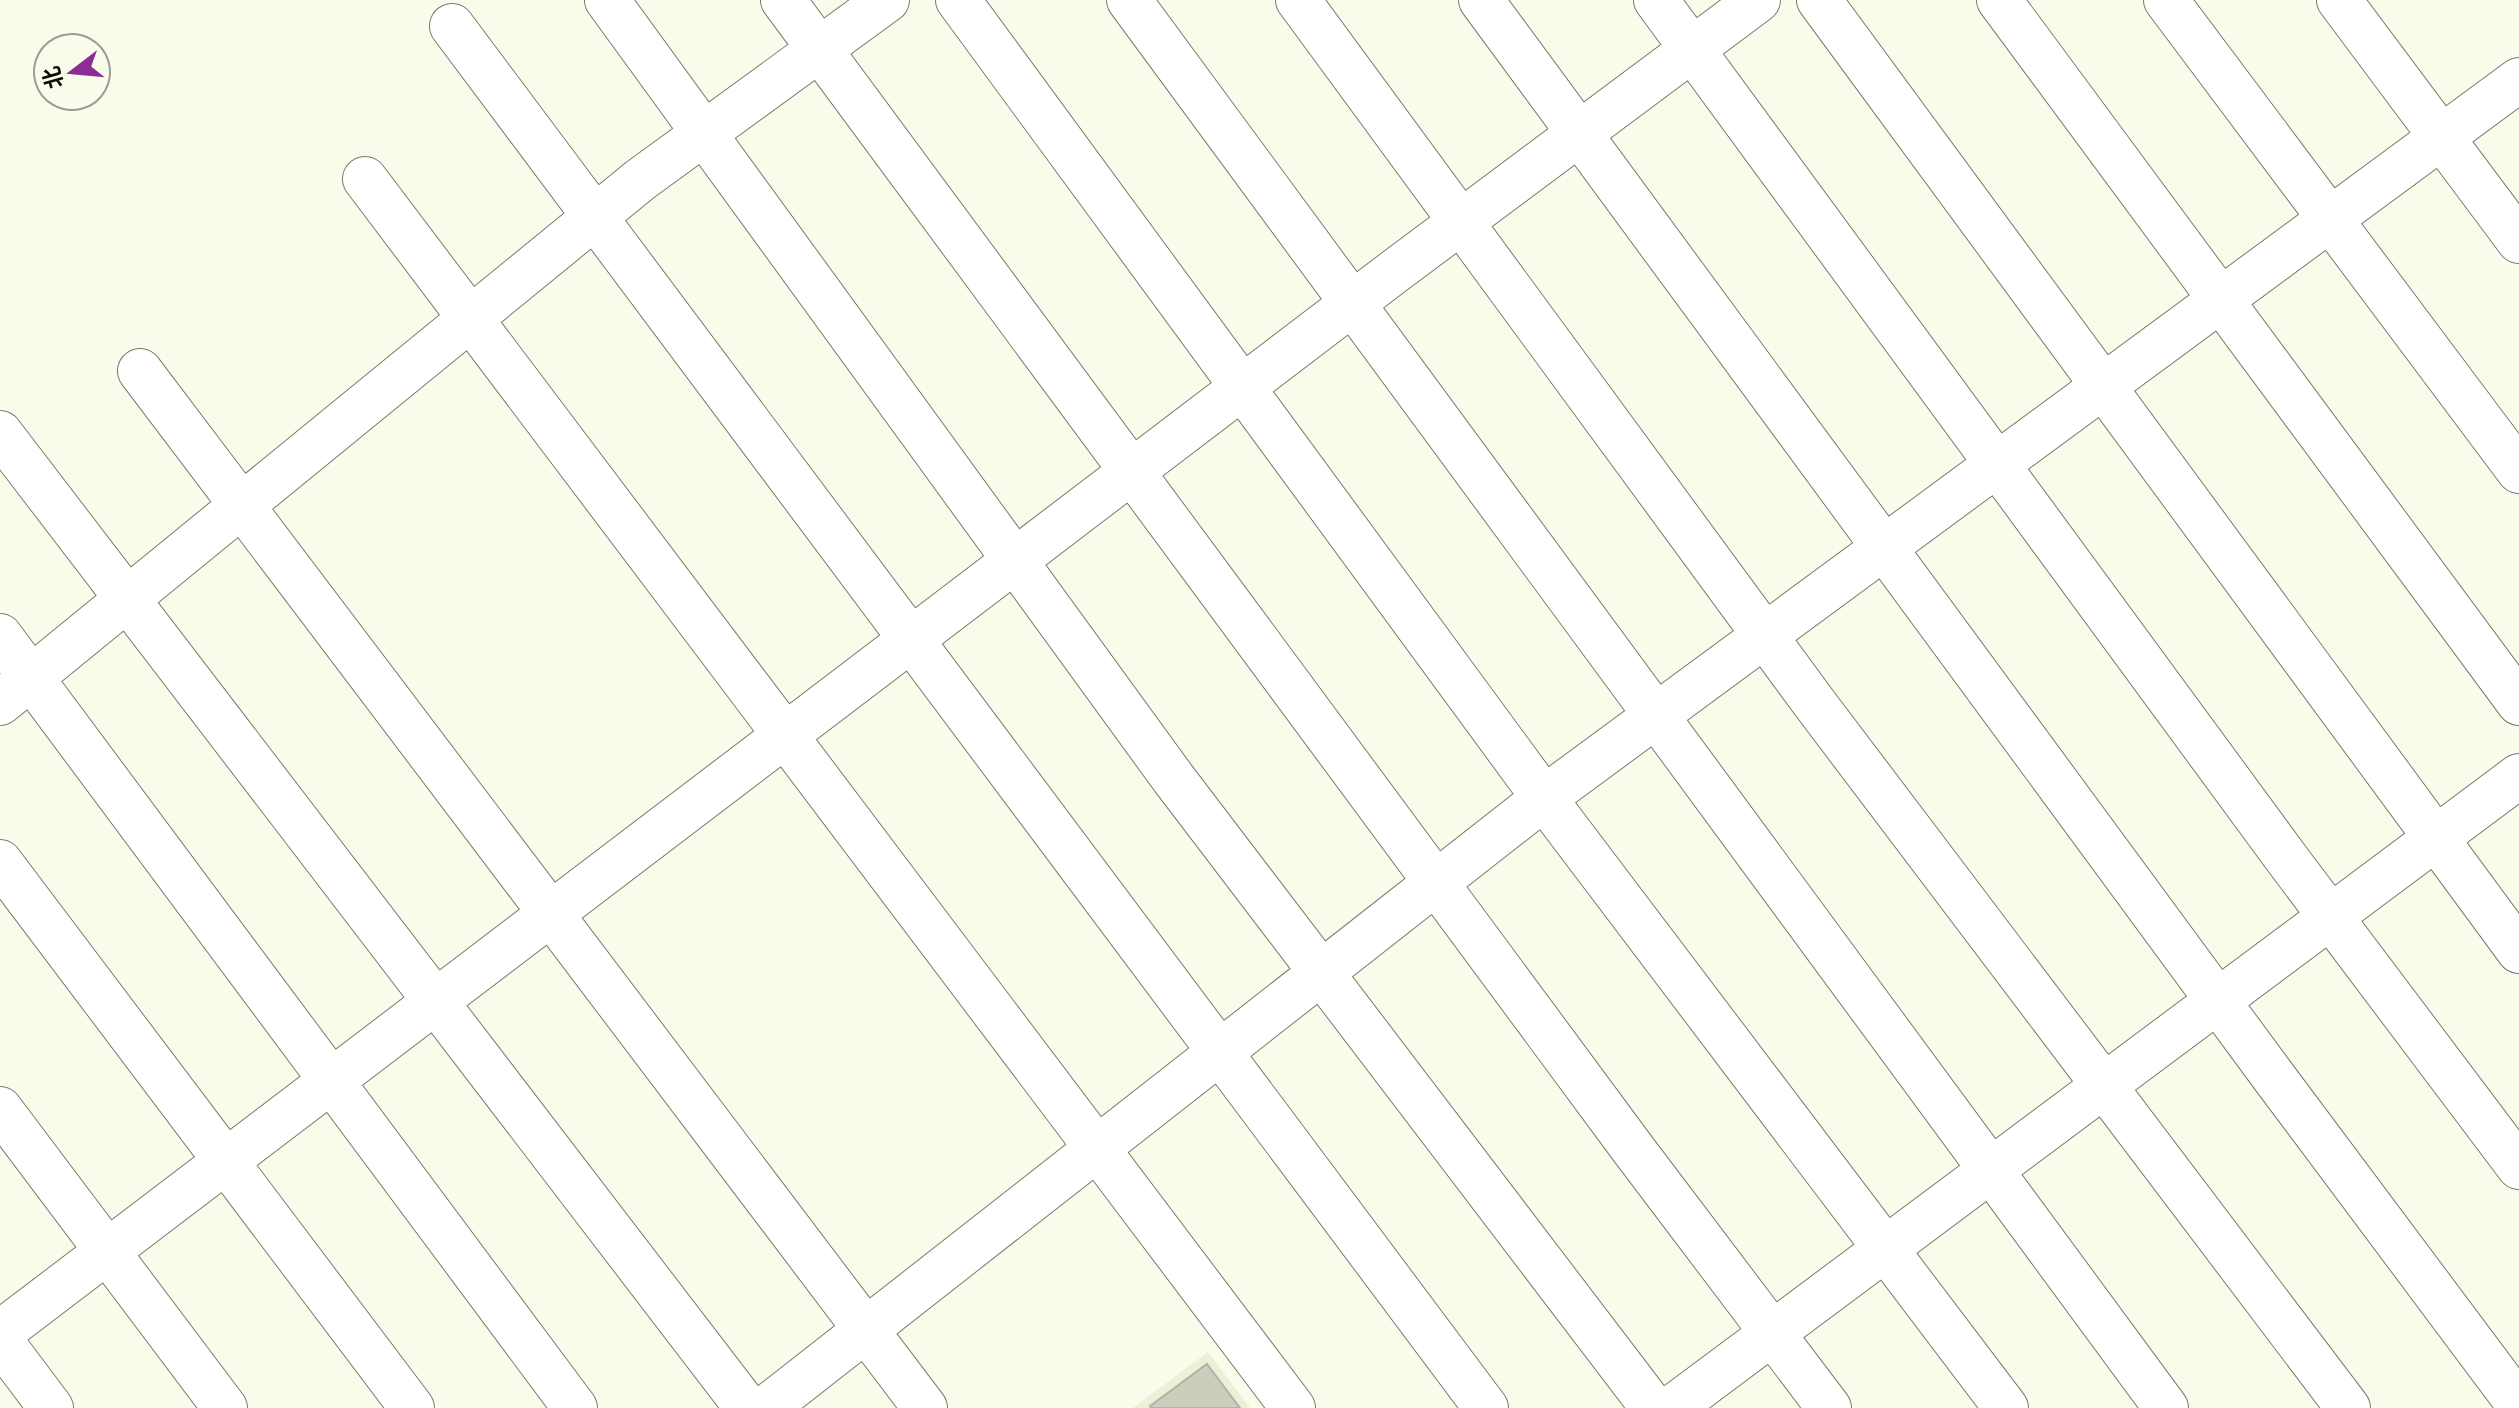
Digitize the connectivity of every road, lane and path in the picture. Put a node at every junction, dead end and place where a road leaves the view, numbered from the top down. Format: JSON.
{"nodes":[{"id":1,"x":607,"y":0,"type":"edge"},
{"id":2,"x":783,"y":0,"type":"edge"},
{"id":3,"x":887,"y":0,"type":"edge"},
{"id":4,"x":958,"y":0,"type":"edge"},
{"id":5,"x":1129,"y":0,"type":"edge"},
{"id":6,"x":1298,"y":0,"type":"edge"},
{"id":7,"x":1481,"y":0,"type":"edge"},
{"id":8,"x":1656,"y":0,"type":"edge"},
{"id":9,"x":1758,"y":0,"type":"edge"},
{"id":10,"x":1819,"y":0,"type":"edge"},
{"id":11,"x":1999,"y":0,"type":"edge"},
{"id":12,"x":2166,"y":0,"type":"edge"},
{"id":13,"x":2339,"y":0,"type":"edge"},
{"id":14,"x":452,"y":26,"type":"dead end"},
{"id":15,"x":820,"y":49,"type":"junction"},
{"id":16,"x":1692,"y":49,"type":"junction"},
{"id":17,"x":2519,"y":80,"type":"edge"},
{"id":18,"x":704,"y":133,"type":"junction"},
{"id":19,"x":1579,"y":134,"type":"junction"},
{"id":20,"x":2442,"y":138,"type":"junction"},
{"id":21,"x":365,"y":179,"type":"dead end"},
{"id":22,"x":595,"y":216,"type":"junction"},
{"id":23,"x":2332,"y":220,"type":"junction"},
{"id":24,"x":1461,"y":222,"type":"junction"},
{"id":25,"x":2519,"y":241,"type":"edge"},
{"id":26,"x":2222,"y":301,"type":"junction"},
{"id":27,"x":1352,"y":304,"type":"junction"},
{"id":28,"x":470,"y":317,"type":"junction"},
{"id":29,"x":140,"y":371,"type":"dead end"},
{"id":30,"x":1242,"y":387,"type":"junction"},
{"id":31,"x":2103,"y":388,"type":"junction"},
{"id":32,"x":0,"y":433,"type":"edge"},
{"id":33,"x":1998,"y":465,"type":"junction"},
{"id":34,"x":1132,"y":471,"type":"junction"},
{"id":35,"x":2519,"y":471,"type":"edge"},
{"id":36,"x":242,"y":505,"type":"junction"},
{"id":37,"x":1884,"y":548,"type":"junction"},
{"id":38,"x":1015,"y":560,"type":"junction"},
{"id":39,"x":127,"y":599,"type":"junction"},
{"id":40,"x":0,"y":636,"type":"edge"},
{"id":41,"x":1765,"y":636,"type":"junction"},
{"id":42,"x":911,"y":639,"type":"junction"},
{"id":43,"x":15,"y":690,"type":"edge"},
{"id":44,"x":2519,"y":703,"type":"edge"},
{"id":45,"x":1655,"y":717,"type":"junction"},
{"id":46,"x":785,"y":735,"type":"junction"},
{"id":47,"x":2519,"y":776,"type":"edge"},
{"id":48,"x":1544,"y":798,"type":"junction"},
{"id":49,"x":2435,"y":839,"type":"junction"},
{"id":50,"x":0,"y":862,"type":"edge"},
{"id":51,"x":1436,"y":883,"type":"junction"},
{"id":52,"x":551,"y":914,"type":"junction"},
{"id":53,"x":2330,"y":916,"type":"junction"},
{"id":54,"x":2519,"y":951,"type":"edge"},
{"id":55,"x":1322,"y":972,"type":"junction"},
{"id":56,"x":2217,"y":1000,"type":"junction"},
{"id":57,"x":436,"y":1001,"type":"junction"},
{"id":58,"x":1220,"y":1052,"type":"junction"},
{"id":59,"x":331,"y":1081,"type":"junction"},
{"id":60,"x":2103,"y":1085,"type":"junction"},
{"id":61,"x":0,"y":1109,"type":"edge"},
{"id":62,"x":1097,"y":1149,"type":"junction"},
{"id":63,"x":226,"y":1161,"type":"junction"},
{"id":64,"x":2519,"y":1167,"type":"edge"},
{"id":65,"x":1989,"y":1171,"type":"junction"},
{"id":66,"x":1885,"y":1248,"type":"junction"},
{"id":67,"x":107,"y":1251,"type":"junction"},
{"id":68,"x":866,"y":1330,"type":"junction"},
{"id":69,"x":0,"y":1333,"type":"edge"},
{"id":70,"x":1772,"y":1333,"type":"junction"},
{"id":71,"x":0,"y":1340,"type":"edge"},
{"id":72,"x":2519,"y":1405,"type":"edge"},
{"id":73,"x":51,"y":1408,"type":"edge"},
{"id":74,"x":225,"y":1408,"type":"edge"},
{"id":75,"x":412,"y":1408,"type":"edge"},
{"id":76,"x":575,"y":1408,"type":"edge"},
{"id":77,"x":747,"y":1408,"type":"edge"},
{"id":78,"x":766,"y":1408,"type":"edge"},
{"id":79,"x":925,"y":1408,"type":"edge"},
{"id":80,"x":1293,"y":1408,"type":"edge"},
{"id":81,"x":1486,"y":1408,"type":"edge"},
{"id":82,"x":1653,"y":1408,"type":"edge"},
{"id":83,"x":1672,"y":1408,"type":"edge"},
{"id":84,"x":1829,"y":1408,"type":"edge"},
{"id":85,"x":2006,"y":1408,"type":"edge"},
{"id":86,"x":2166,"y":1408,"type":"edge"},
{"id":87,"x":2348,"y":1408,"type":"edge"}],
"edges":[{"from":1,"to":18,"type":"street"},
{"from":2,"to":15,"type":"street"},
{"from":3,"to":15,"type":"street"},
{"from":4,"to":30,"type":"street"},
{"from":5,"to":27,"type":"street"},
{"from":6,"to":24,"type":"street"},
{"from":7,"to":19,"type":"street"},
{"from":8,"to":16,"type":"street"},
{"from":9,"to":16,"type":"street"},
{"from":10,"to":31,"type":"street"},
{"from":11,"to":26,"type":"street"},
{"from":12,"to":23,"type":"street"},
{"from":13,"to":20,"type":"street"},
{"from":14,"to":22,"type":"street"},
{"from":15,"to":18,"type":"street"},
{"from":15,"to":34,"type":"street"},
{"from":16,"to":19,"type":"street"},
{"from":16,"to":33,"type":"street"},
{"from":17,"to":20,"type":"street"},
{"from":18,"to":22,"type":"street"},
{"from":18,"to":38,"type":"street"},
{"from":19,"to":24,"type":"street"},
{"from":19,"to":37,"type":"street"},
{"from":20,"to":23,"type":"street"},
{"from":20,"to":25,"type":"street"},
{"from":21,"to":28,"type":"street"},
{"from":22,"to":28,"type":"street"},
{"from":22,"to":42,"type":"street"},
{"from":23,"to":26,"type":"street"},
{"from":23,"to":35,"type":"street"},
{"from":24,"to":27,"type":"street"},
{"from":24,"to":41,"type":"street"},
{"from":26,"to":31,"type":"street"},
{"from":26,"to":44,"type":"street"},
{"from":27,"to":30,"type":"street"},
{"from":27,"to":45,"type":"street"},
{"from":28,"to":36,"type":"street"},
{"from":28,"to":46,"type":"street"},
{"from":29,"to":36,"type":"street"},
{"from":30,"to":34,"type":"street"},
{"from":30,"to":48,"type":"street"},
{"from":31,"to":33,"type":"street"},
{"from":31,"to":49,"type":"street"},
{"from":32,"to":39,"type":"street"},
{"from":33,"to":37,"type":"street"},
{"from":33,"to":53,"type":"street"},
{"from":34,"to":38,"type":"street"},
{"from":34,"to":51,"type":"street"},
{"from":36,"to":39,"type":"street"},
{"from":36,"to":52,"type":"street"},
{"from":37,"to":41,"type":"street"},
{"from":37,"to":56,"type":"street"},
{"from":38,"to":42,"type":"street"},
{"from":38,"to":55,"type":"street"},
{"from":39,"to":43,"type":"street"},
{"from":39,"to":57,"type":"street"},
{"from":40,"to":43,"type":"street"},
{"from":41,"to":45,"type":"street"},
{"from":41,"to":60,"type":"street"},
{"from":42,"to":46,"type":"street"},
{"from":42,"to":58,"type":"street"},
{"from":43,"to":59,"type":"street"},
{"from":45,"to":48,"type":"street"},
{"from":45,"to":65,"type":"street"},
{"from":46,"to":52,"type":"street"},
{"from":46,"to":62,"type":"street"},
{"from":47,"to":49,"type":"street"},
{"from":48,"to":51,"type":"street"},
{"from":48,"to":66,"type":"street"},
{"from":49,"to":53,"type":"street"},
{"from":49,"to":54,"type":"street"},
{"from":50,"to":63,"type":"street"},
{"from":51,"to":55,"type":"street"},
{"from":51,"to":70,"type":"street"},
{"from":52,"to":57,"type":"street"},
{"from":52,"to":68,"type":"street"},
{"from":53,"to":56,"type":"street"},
{"from":53,"to":64,"type":"street"},
{"from":55,"to":58,"type":"street"},
{"from":55,"to":82,"type":"street"},
{"from":56,"to":60,"type":"street"},
{"from":56,"to":72,"type":"street"},
{"from":57,"to":59,"type":"street"},
{"from":57,"to":77,"type":"street"},
{"from":58,"to":62,"type":"street"},
{"from":58,"to":81,"type":"street"},
{"from":59,"to":63,"type":"street"},
{"from":59,"to":76,"type":"street"},
{"from":60,"to":65,"type":"street"},
{"from":60,"to":87,"type":"street"},
{"from":61,"to":67,"type":"street"},
{"from":62,"to":68,"type":"street"},
{"from":62,"to":80,"type":"street"},
{"from":63,"to":67,"type":"street"},
{"from":63,"to":75,"type":"street"},
{"from":65,"to":66,"type":"street"},
{"from":65,"to":86,"type":"street"},
{"from":66,"to":70,"type":"street"},
{"from":66,"to":85,"type":"street"},
{"from":67,"to":69,"type":"street"},
{"from":67,"to":74,"type":"street"},
{"from":68,"to":78,"type":"street"},
{"from":68,"to":79,"type":"street"},
{"from":70,"to":83,"type":"street"},
{"from":70,"to":84,"type":"street"},
{"from":71,"to":73,"type":"street"}]}
